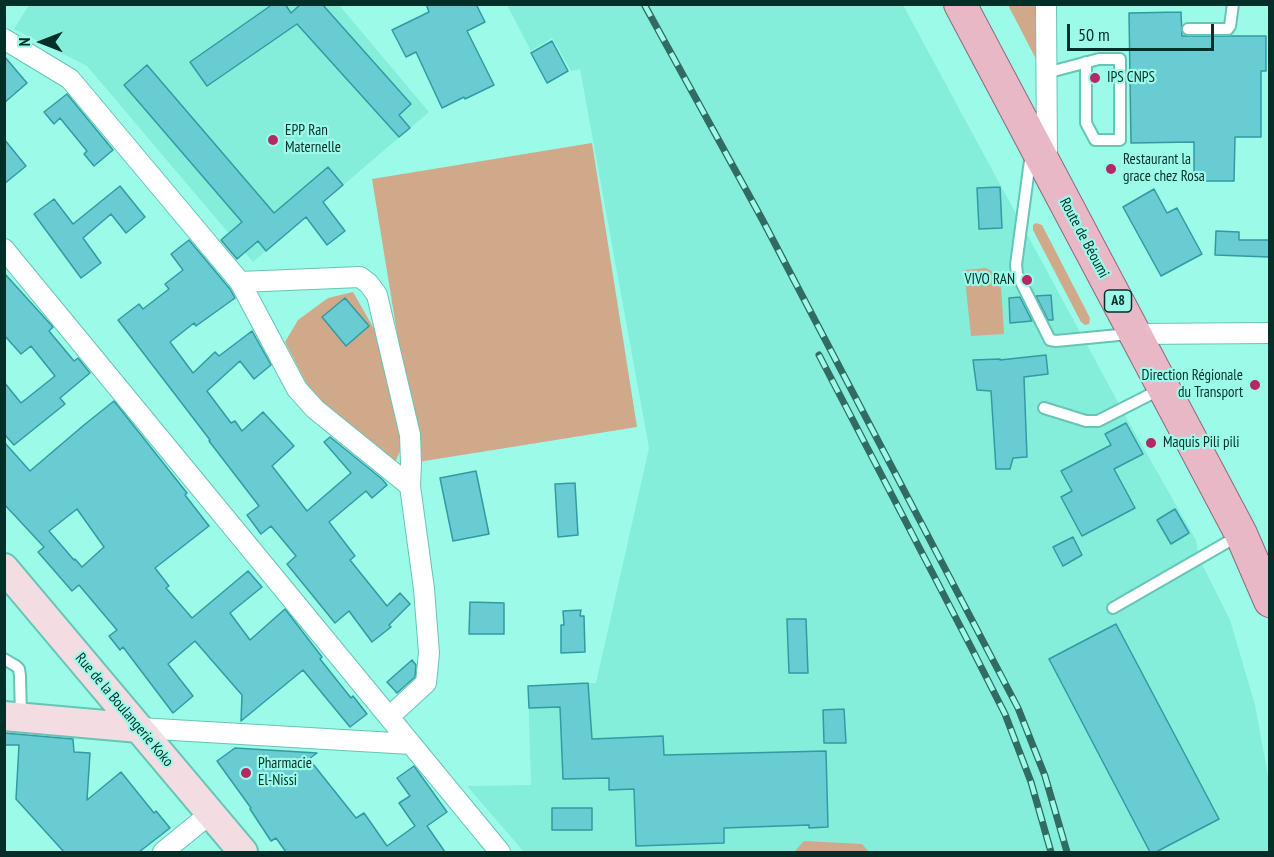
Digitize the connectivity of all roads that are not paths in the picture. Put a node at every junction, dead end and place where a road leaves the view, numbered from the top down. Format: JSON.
{"nodes":[{"id":1,"x":960,"y":4,"type":"edge"},
{"id":2,"x":1046,"y":4,"type":"edge"},
{"id":3,"x":1233,"y":4,"type":"edge"},
{"id":4,"x":1188,"y":29,"type":"dead end"},
{"id":5,"x":4,"y":39,"type":"edge"},
{"id":6,"x":1086,"y":63,"type":"junction"},
{"id":7,"x":1046,"y":73,"type":"junction"},
{"id":8,"x":1032,"y":140,"type":"junction"},
{"id":9,"x":1047,"y":168,"type":"junction"},
{"id":10,"x":4,"y":249,"type":"edge"},
{"id":11,"x":240,"y":282,"type":"junction"},
{"id":12,"x":1269,"y":333,"type":"edge"},
{"id":13,"x":1136,"y":334,"type":"junction"},
{"id":14,"x":1164,"y":388,"type":"junction"},
{"id":15,"x":1044,"y":408,"type":"dead end"},
{"id":16,"x":410,"y":486,"type":"junction"},
{"id":17,"x":1241,"y":534,"type":"junction"},
{"id":18,"x":4,"y":568,"type":"edge"},
{"id":19,"x":1269,"y":601,"type":"edge"},
{"id":20,"x":1113,"y":608,"type":"dead end"},
{"id":21,"x":4,"y":659,"type":"edge"},
{"id":22,"x":13,"y":717,"type":"edge"},
{"id":23,"x":389,"y":717,"type":"junction"},
{"id":24,"x":139,"y":728,"type":"junction"},
{"id":25,"x":411,"y":744,"type":"junction"},
{"id":26,"x":211,"y":813,"type":"junction"},
{"id":27,"x":163,"y":852,"type":"edge"},
{"id":28,"x":243,"y":852,"type":"edge"},
{"id":29,"x":500,"y":852,"type":"edge"}],
"edges":[{"from":1,"to":8,"type":"main road","name":"Route de Béoumi","number":"A8"},
{"from":2,"to":7,"type":"street"},
{"from":3,"to":4,"type":"lane"},
{"from":5,"to":11,"type":"street"},
{"from":6,"to":6,"type":"lane"},
{"from":6,"to":7,"type":"lane"},
{"from":7,"to":9,"type":"street"},
{"from":8,"to":9,"type":"main road","name":"Route de Béoumi","number":"A8"},
{"from":8,"to":13,"type":"lane"},
{"from":9,"to":13,"type":"main road","name":"Route de Béoumi","number":"A8"},
{"from":10,"to":23,"type":"street"},
{"from":11,"to":16,"type":"street"},
{"from":11,"to":16,"type":"street"},
{"from":12,"to":13,"type":"street"},
{"from":13,"to":14,"type":"main road","name":"Route de Béoumi","number":"A8"},
{"from":14,"to":15,"type":"lane"},
{"from":14,"to":17,"type":"main road","name":"Route de Béoumi","number":"A8"},
{"from":16,"to":23,"type":"street"},
{"from":17,"to":19,"type":"main road","name":"Route de Béoumi","number":"A8"},
{"from":17,"to":20,"type":"lane"},
{"from":18,"to":24,"type":"street","name":"Rue de la Boulangerie Koko"},
{"from":21,"to":22,"type":"lane"},
{"from":22,"to":24,"type":"street"},
{"from":23,"to":25,"type":"street"},
{"from":24,"to":25,"type":"street"},
{"from":24,"to":26,"type":"street","name":"Rue de la Boulangerie Koko"},
{"from":25,"to":29,"type":"street"},
{"from":26,"to":27,"type":"street"},
{"from":26,"to":28,"type":"street","name":"Rue de la Boulangerie Koko"}]}
